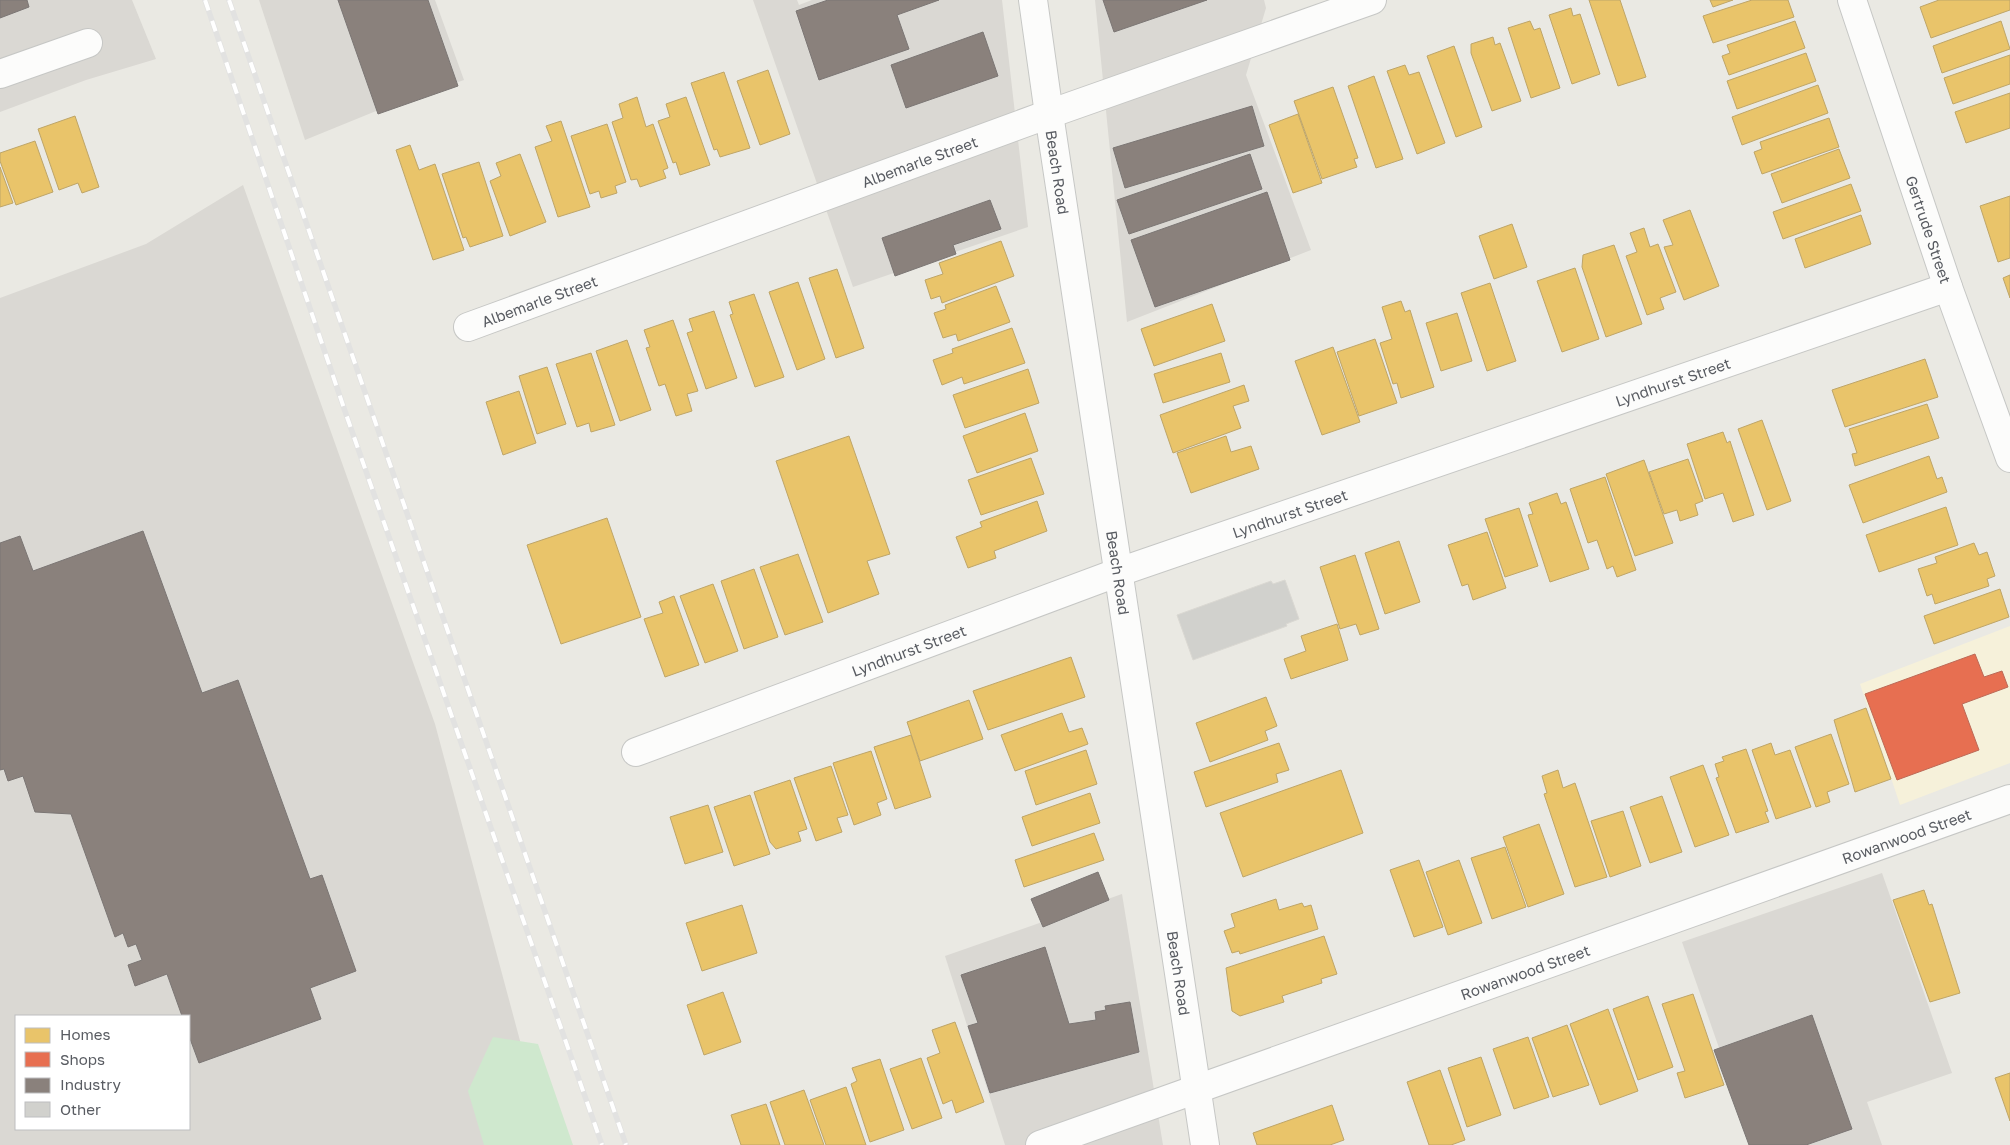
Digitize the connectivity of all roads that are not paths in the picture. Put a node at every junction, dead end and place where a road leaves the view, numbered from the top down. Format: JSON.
{"nodes":[{"id":1,"x":1033,"y":0,"type":"edge"},
{"id":2,"x":1372,"y":0,"type":"edge"},
{"id":3,"x":1852,"y":0,"type":"edge"},
{"id":4,"x":88,"y":43,"type":"dead end"},
{"id":5,"x":0,"y":74,"type":"edge"},
{"id":6,"x":1049,"y":114,"type":"junction"},
{"id":7,"x":1948,"y":287,"type":"junction"},
{"id":8,"x":468,"y":327,"type":"dead end"},
{"id":9,"x":2010,"y":458,"type":"edge"},
{"id":10,"x":1119,"y":572,"type":"junction"},
{"id":11,"x":636,"y":752,"type":"dead end"},
{"id":12,"x":2010,"y":799,"type":"edge"},
{"id":13,"x":1197,"y":1088,"type":"junction"},
{"id":14,"x":1040,"y":1145,"type":"edge"},
{"id":15,"x":1205,"y":1145,"type":"edge"}],
"edges":[{"from":1,"to":6,"type":"street","name":"Beach Road"},
{"from":2,"to":6,"type":"street","name":"Albemarle Street"},
{"from":3,"to":7,"type":"street","name":"Gertrude Street"},
{"from":4,"to":5,"type":"street"},
{"from":6,"to":8,"type":"street","name":"Albemarle Street"},
{"from":6,"to":10,"type":"street","name":"Beach Road"},
{"from":7,"to":9,"type":"street","name":"Gertrude Street"},
{"from":7,"to":10,"type":"street","name":"Lyndhurst Street"},
{"from":10,"to":11,"type":"street","name":"Lyndhurst Street"},
{"from":10,"to":13,"type":"street","name":"Beach Road"},
{"from":12,"to":13,"type":"street","name":"Rowanwood Street"},
{"from":13,"to":14,"type":"street","name":"Rowanwood Street"},
{"from":13,"to":15,"type":"street","name":"Beach Road"}]}
